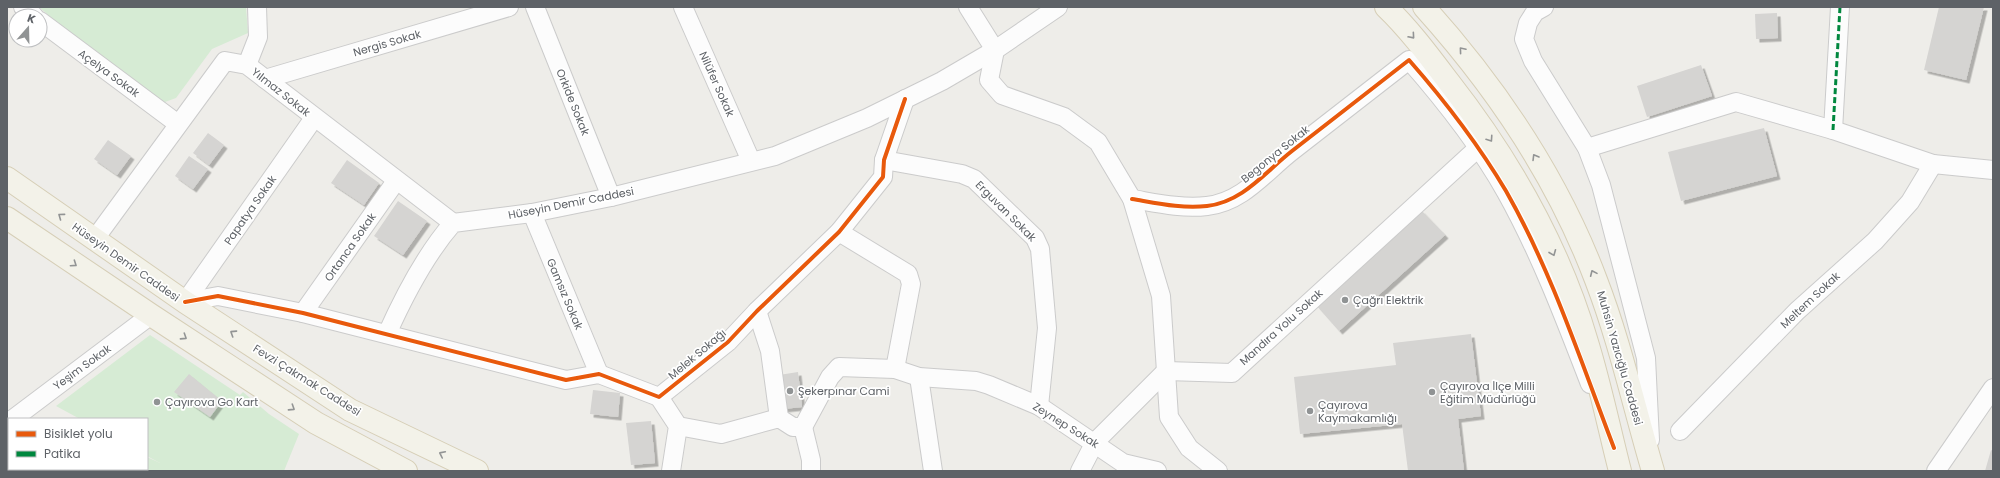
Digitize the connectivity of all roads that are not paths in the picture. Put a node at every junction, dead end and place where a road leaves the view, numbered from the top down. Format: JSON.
{"nodes":[{"id":1,"x":258,"y":7,"type":"edge"},
{"id":2,"x":509,"y":7,"type":"edge"},
{"id":3,"x":535,"y":7,"type":"edge"},
{"id":4,"x":683,"y":7,"type":"edge"},
{"id":5,"x":1058,"y":7,"type":"edge"},
{"id":6,"x":1386,"y":7,"type":"edge"},
{"id":7,"x":1424,"y":7,"type":"edge"},
{"id":8,"x":1544,"y":7,"type":"edge"},
{"id":9,"x":1840,"y":7,"type":"edge"},
{"id":10,"x":971,"y":12,"type":"edge"},
{"id":11,"x":48,"y":27,"type":"edge"},
{"id":12,"x":1029,"y":27,"type":"junction"},
{"id":13,"x":995,"y":50,"type":"junction"},
{"id":14,"x":247,"y":66,"type":"junction"},
{"id":15,"x":265,"y":79,"type":"junction"},
{"id":16,"x":905,"y":99,"type":"junction"},
{"id":17,"x":314,"y":118,"type":"junction"},
{"id":18,"x":178,"y":124,"type":"junction"},
{"id":19,"x":1832,"y":130,"type":"junction"},
{"id":20,"x":1478,"y":148,"type":"junction"},
{"id":21,"x":1588,"y":148,"type":"junction"},
{"id":22,"x":884,"y":160,"type":"junction"},
{"id":23,"x":751,"y":161,"type":"junction"},
{"id":24,"x":1933,"y":164,"type":"junction"},
{"id":25,"x":1991,"y":164,"type":"edge"},
{"id":26,"x":7,"y":178,"type":"edge"},
{"id":27,"x":396,"y":181,"type":"junction"},
{"id":28,"x":611,"y":197,"type":"junction"},
{"id":29,"x":1132,"y":199,"type":"junction"},
{"id":30,"x":532,"y":213,"type":"junction"},
{"id":31,"x":7,"y":218,"type":"edge"},
{"id":32,"x":453,"y":224,"type":"junction"},
{"id":33,"x":839,"y":232,"type":"junction"},
{"id":34,"x":94,"y":240,"type":"junction"},
{"id":35,"x":185,"y":302,"type":"junction"},
{"id":36,"x":757,"y":311,"type":"junction"},
{"id":37,"x":303,"y":313,"type":"junction"},
{"id":38,"x":151,"y":316,"type":"junction"},
{"id":39,"x":387,"y":334,"type":"junction"},
{"id":40,"x":895,"y":369,"type":"junction"},
{"id":41,"x":1166,"y":371,"type":"junction"},
{"id":42,"x":599,"y":374,"type":"junction"},
{"id":43,"x":919,"y":377,"type":"junction"},
{"id":44,"x":1993,"y":388,"type":"edge"},
{"id":45,"x":659,"y":397,"type":"junction"},
{"id":46,"x":1039,"y":406,"type":"junction"},
{"id":47,"x":14,"y":418,"type":"edge"},
{"id":48,"x":779,"y":418,"type":"junction"},
{"id":49,"x":678,"y":426,"type":"junction"},
{"id":50,"x":803,"y":427,"type":"junction"},
{"id":51,"x":1680,"y":430,"type":"dead end"},
{"id":52,"x":1095,"y":442,"type":"junction"},
{"id":53,"x":1614,"y":448,"type":"junction"},
{"id":54,"x":1653,"y":469,"type":"edge"},
{"id":55,"x":406,"y":471,"type":"edge"},
{"id":56,"x":477,"y":471,"type":"edge"},
{"id":57,"x":672,"y":471,"type":"edge"},
{"id":58,"x":811,"y":471,"type":"edge"},
{"id":59,"x":933,"y":471,"type":"edge"},
{"id":60,"x":1080,"y":471,"type":"edge"},
{"id":61,"x":1156,"y":471,"type":"edge"},
{"id":62,"x":1218,"y":471,"type":"edge"},
{"id":63,"x":1620,"y":471,"type":"edge"},
{"id":64,"x":1936,"y":471,"type":"edge"}],
"edges":[{"from":1,"to":14,"type":"street"},
{"from":2,"to":15,"type":"street","name":"Nergis Sokak"},
{"from":3,"to":28,"type":"street","name":"Orkide Sokak"},
{"from":4,"to":23,"type":"street","name":"Nilüfer Sokak"},
{"from":5,"to":12,"type":"street","name":"Hüseyin Demir Caddesi"},
{"from":6,"to":53,"type":"main road","one_way":true},
{"from":54,"to":7,"type":"main road","name":"Muhsin Yazıcığlu Caddesi","one_way":true},
{"from":8,"to":21,"type":"street"},
{"from":9,"to":19,"type":"street"},
{"from":10,"to":12,"type":"street"},
{"from":10,"to":13,"type":"street"},
{"from":11,"to":18,"type":"street","name":"Açelya Sokak"},
{"from":12,"to":13,"type":"street","name":"Hüseyin Demir Caddesi"},
{"from":13,"to":16,"type":"street","name":"Hüseyin Demir Caddesi"},
{"from":13,"to":29,"type":"street"},
{"from":14,"to":15,"type":"street","name":"Yılmaz Sokak"},
{"from":14,"to":18,"type":"street","name":"Yılmaz Sokak"},
{"from":15,"to":17,"type":"street","name":"Yılmaz Sokak"},
{"from":16,"to":22,"type":"street","name":"Melek Sokağı"},
{"from":16,"to":23,"type":"street","name":"Hüseyin Demir Caddesi"},
{"from":17,"to":27,"type":"street","name":"Yılmaz Sokak"},
{"from":17,"to":35,"type":"street","name":"Papatya Sokak"},
{"from":18,"to":34,"type":"street","name":"Yılmaz Sokak"},
{"from":19,"to":21,"type":"street"},
{"from":19,"to":24,"type":"street"},
{"from":20,"to":29,"type":"street","name":"Begonya Sokak"},
{"from":20,"to":41,"type":"street","name":"Mandıra Yolu Sokak"},
{"from":20,"to":53,"type":"street"},
{"from":21,"to":54,"type":"street"},
{"from":22,"to":33,"type":"street","name":"Melek Sokağı"},
{"from":22,"to":46,"type":"street","name":"Erguvan Sokak"},
{"from":23,"to":28,"type":"street","name":"Hüseyin Demir Caddesi"},
{"from":24,"to":25,"type":"street"},
{"from":24,"to":51,"type":"street","name":"Meltem Sokak"},
{"from":34,"to":26,"type":"main road","name":"Hüseyin Demir Caddesi","one_way":true},
{"from":27,"to":32,"type":"street","name":"Yılmaz Sokak"},
{"from":27,"to":37,"type":"street","name":"Ortanca Sokak"},
{"from":28,"to":30,"type":"street","name":"Hüseyin Demir Caddesi"},
{"from":29,"to":41,"type":"street"},
{"from":30,"to":32,"type":"street","name":"Hüseyin Demir Caddesi"},
{"from":30,"to":42,"type":"street","name":"Gamsız Sokak"},
{"from":31,"to":38,"type":"main road","one_way":true},
{"from":32,"to":39,"type":"street"},
{"from":33,"to":36,"type":"street","name":"Melek Sokağı"},
{"from":33,"to":40,"type":"street"},
{"from":34,"to":35,"type":"main road","name":"Hüseyin Demir Caddesi"},
{"from":35,"to":37,"type":"street","name":"Hüseyin Demir Caddesi"},
{"from":56,"to":35,"type":"main road","name":"Fevzi Çakmak Caddesi","one_way":true},
{"from":36,"to":45,"type":"street","name":"Melek Sokağı"},
{"from":36,"to":48,"type":"street"},
{"from":37,"to":39,"type":"street","name":"Hüseyin Demir Caddesi"},
{"from":38,"to":47,"type":"street","name":"Yeşim Sokak"},
{"from":38,"to":55,"type":"main road","one_way":true},
{"from":39,"to":42,"type":"street"},
{"from":40,"to":43,"type":"street","name":"Zeynep Sokak"},
{"from":40,"to":50,"type":"street","name":"Zeynep Sokak"},
{"from":41,"to":52,"type":"street"},
{"from":41,"to":62,"type":"street"},
{"from":42,"to":45,"type":"street"},
{"from":43,"to":46,"type":"street","name":"Zeynep Sokak"},
{"from":43,"to":59,"type":"street"},
{"from":44,"to":64,"type":"street"},
{"from":45,"to":49,"type":"street"},
{"from":46,"to":52,"type":"street","name":"Zeynep Sokak"},
{"from":48,"to":49,"type":"street"},
{"from":48,"to":50,"type":"street"},
{"from":49,"to":57,"type":"street"},
{"from":50,"to":58,"type":"street"},
{"from":52,"to":60,"type":"street"},
{"from":52,"to":61,"type":"street","name":"Zeynep Sokak"},
{"from":53,"to":63,"type":"main road"}]}
